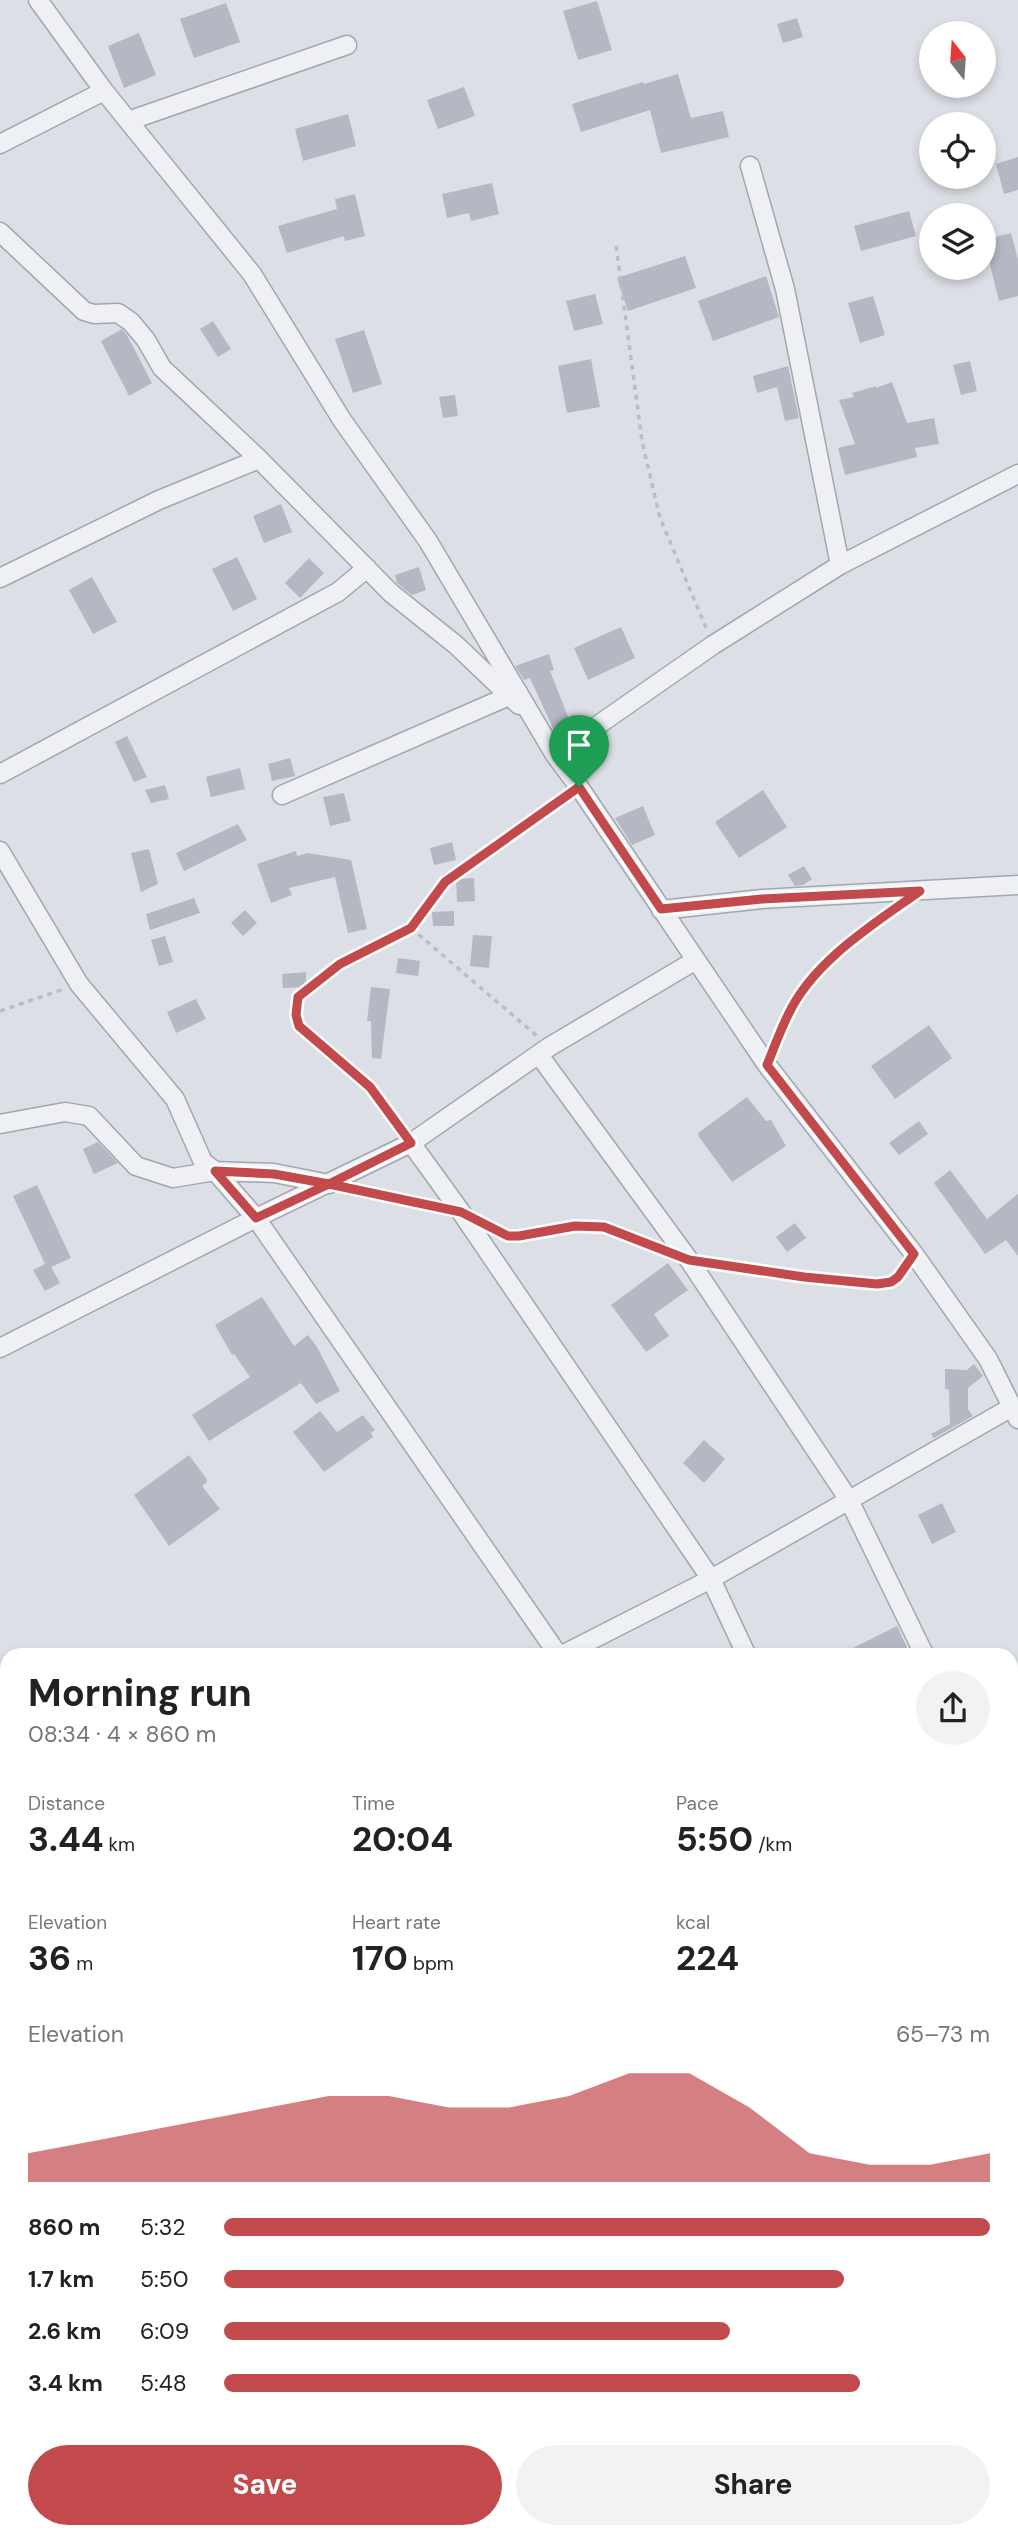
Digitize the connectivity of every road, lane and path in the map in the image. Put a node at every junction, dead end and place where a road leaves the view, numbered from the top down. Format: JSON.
{"nodes":[{"id":1,"x":38,"y":0,"type":"edge"},
{"id":2,"x":347,"y":45,"type":"dead end"},
{"id":3,"x":104,"y":91,"type":"junction"},
{"id":4,"x":128,"y":121,"type":"junction"},
{"id":5,"x":0,"y":144,"type":"edge"},
{"id":6,"x":750,"y":166,"type":"dead end"},
{"id":7,"x":0,"y":232,"type":"edge"},
{"id":8,"x":616,"y":246,"type":"dead end"},
{"id":9,"x":258,"y":459,"type":"junction"},
{"id":10,"x":1018,"y":474,"type":"edge"},
{"id":11,"x":840,"y":565,"type":"junction"},
{"id":12,"x":367,"y":568,"type":"junction"},
{"id":13,"x":0,"y":578,"type":"edge"},
{"id":14,"x":713,"y":645,"type":"junction"},
{"id":15,"x":514,"y":694,"type":"junction"},
{"id":16,"x":555,"y":755,"type":"junction"},
{"id":17,"x":0,"y":774,"type":"edge"},
{"id":18,"x":579,"y":787,"type":"junction"},
{"id":19,"x":282,"y":795,"type":"dead end"},
{"id":20,"x":0,"y":851,"type":"edge"},
{"id":21,"x":1018,"y":885,"type":"edge"},
{"id":22,"x":920,"y":891,"type":"junction"},
{"id":23,"x":661,"y":909,"type":"junction"},
{"id":24,"x":411,"y":928,"type":"junction"},
{"id":25,"x":696,"y":960,"type":"junction"},
{"id":26,"x":79,"y":984,"type":"junction"},
{"id":27,"x":0,"y":1011,"type":"edge"},
{"id":28,"x":544,"y":1051,"type":"junction"},
{"id":29,"x":767,"y":1065,"type":"junction"},
{"id":30,"x":0,"y":1124,"type":"edge"},
{"id":31,"x":411,"y":1143,"type":"junction"},
{"id":32,"x":215,"y":1171,"type":"junction"},
{"id":33,"x":329,"y":1184,"type":"junction"},
{"id":34,"x":461,"y":1212,"type":"junction"},
{"id":35,"x":256,"y":1218,"type":"junction"},
{"id":36,"x":914,"y":1254,"type":"junction"},
{"id":37,"x":689,"y":1260,"type":"junction"},
{"id":38,"x":0,"y":1348,"type":"edge"},
{"id":39,"x":1016,"y":1405,"type":"edge"},
{"id":40,"x":849,"y":1500,"type":"junction"},
{"id":41,"x":711,"y":1579,"type":"junction"},
{"id":42,"x":553,"y":1648,"type":"edge"},
{"id":43,"x":575,"y":1648,"type":"edge"},
{"id":44,"x":743,"y":1648,"type":"edge"},
{"id":45,"x":921,"y":1648,"type":"edge"}],
"edges":[{"from":1,"to":3,"type":"street"},
{"from":2,"to":4,"type":"street"},
{"from":3,"to":4,"type":"street"},
{"from":3,"to":5,"type":"street"},
{"from":4,"to":15,"type":"street"},
{"from":6,"to":11,"type":"street"},
{"from":7,"to":9,"type":"street"},
{"from":8,"to":14,"type":"path"},
{"from":9,"to":12,"type":"street"},
{"from":9,"to":13,"type":"street"},
{"from":10,"to":11,"type":"street"},
{"from":11,"to":14,"type":"street"},
{"from":12,"to":15,"type":"street"},
{"from":12,"to":17,"type":"street"},
{"from":14,"to":16,"type":"street"},
{"from":15,"to":16,"type":"street"},
{"from":15,"to":19,"type":"street"},
{"from":16,"to":18,"type":"street"},
{"from":18,"to":23,"type":"street"},
{"from":18,"to":24,"type":"path"},
{"from":20,"to":26,"type":"street"},
{"from":21,"to":22,"type":"street"},
{"from":22,"to":23,"type":"street"},
{"from":22,"to":29,"type":"path"},
{"from":23,"to":25,"type":"street"},
{"from":24,"to":28,"type":"path"},
{"from":24,"to":31,"type":"path"},
{"from":25,"to":28,"type":"street"},
{"from":25,"to":29,"type":"street"},
{"from":26,"to":27,"type":"path"},
{"from":26,"to":32,"type":"street"},
{"from":28,"to":31,"type":"street"},
{"from":28,"to":37,"type":"street"},
{"from":29,"to":36,"type":"street"},
{"from":30,"to":32,"type":"street"},
{"from":31,"to":33,"type":"street"},
{"from":31,"to":34,"type":"street"},
{"from":32,"to":33,"type":"street"},
{"from":32,"to":35,"type":"street"},
{"from":33,"to":34,"type":"path"},
{"from":33,"to":35,"type":"street"},
{"from":34,"to":37,"type":"path"},
{"from":34,"to":41,"type":"street"},
{"from":35,"to":38,"type":"street"},
{"from":35,"to":42,"type":"street"},
{"from":36,"to":37,"type":"path"},
{"from":36,"to":39,"type":"street"},
{"from":37,"to":40,"type":"street"},
{"from":39,"to":40,"type":"street"},
{"from":40,"to":41,"type":"street"},
{"from":40,"to":45,"type":"street"},
{"from":41,"to":43,"type":"street"},
{"from":41,"to":44,"type":"street"}]}
